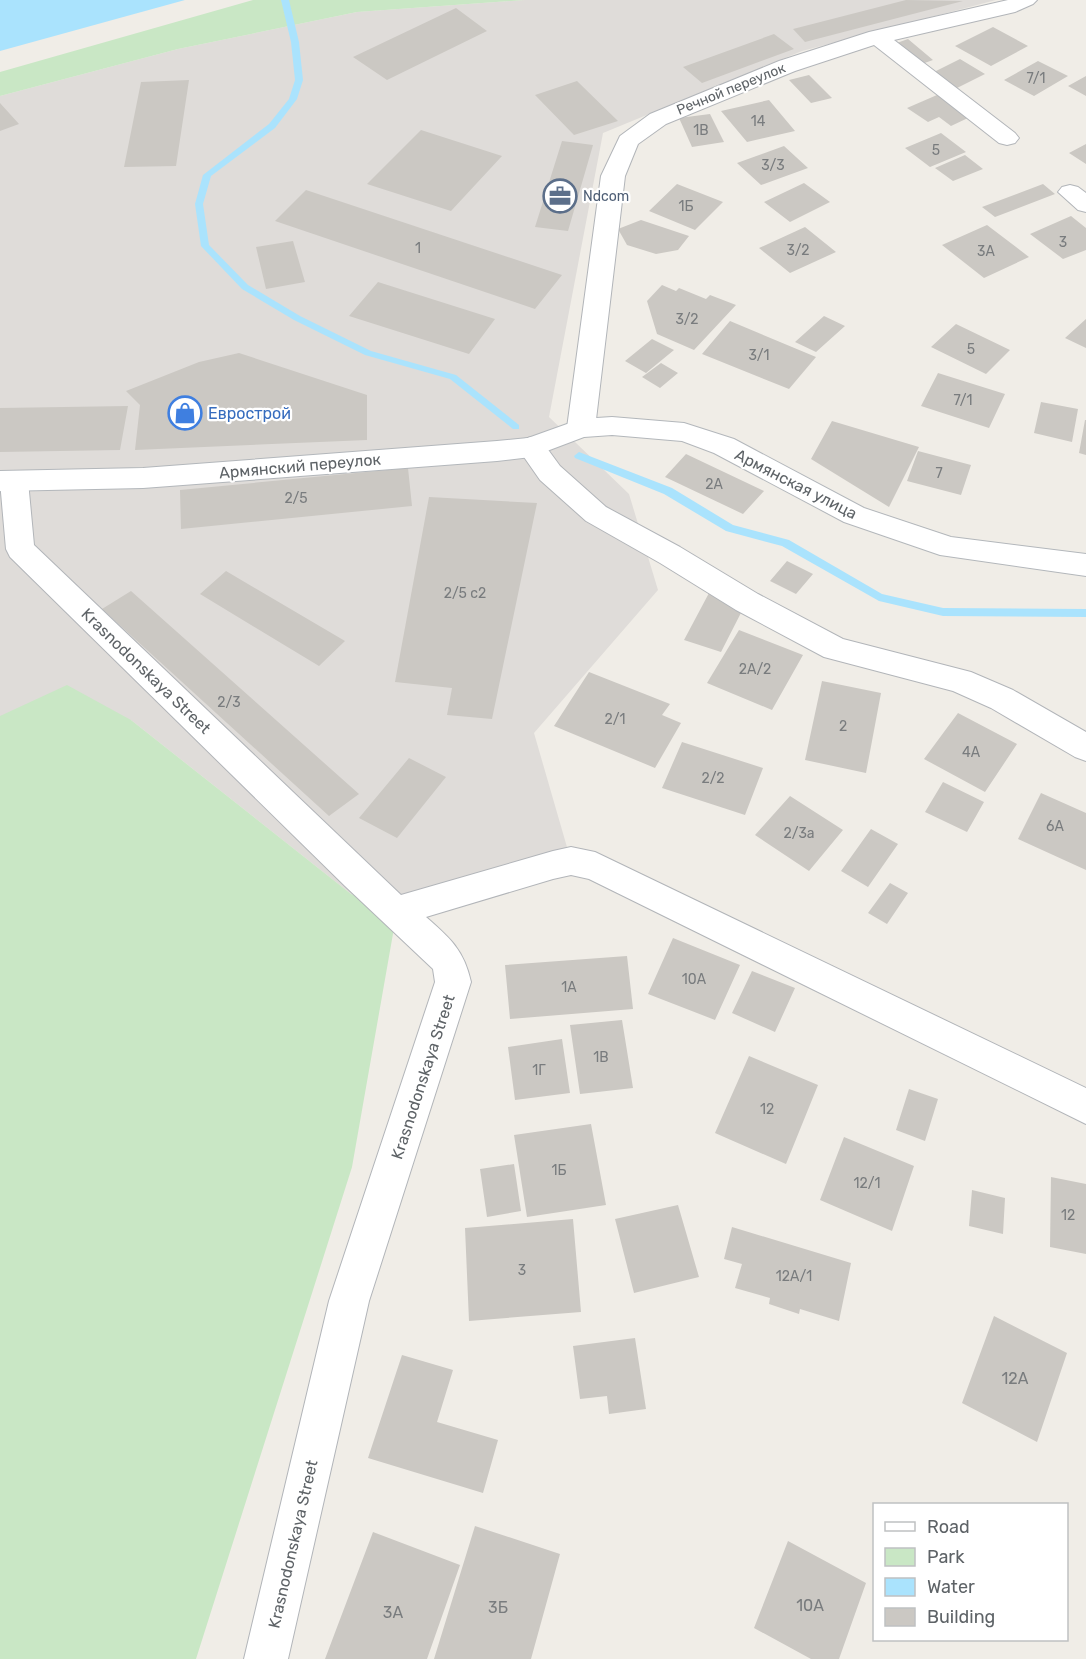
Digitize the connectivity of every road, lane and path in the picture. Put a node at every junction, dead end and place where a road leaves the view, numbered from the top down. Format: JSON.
{"nodes":[{"id":1,"x":1026,"y":0,"type":"edge"},
{"id":2,"x":877,"y":37,"type":"junction"},
{"id":3,"x":1007,"y":138,"type":"dead end"},
{"id":4,"x":612,"y":426,"type":"joint"},
{"id":5,"x":581,"y":428,"type":"junction"},
{"id":6,"x":531,"y":447,"type":"junction"},
{"id":7,"x":7,"y":481,"type":"edge"},
{"id":8,"x":1086,"y":565,"type":"edge"},
{"id":9,"x":1086,"y":748,"type":"edge"},
{"id":10,"x":397,"y":911,"type":"junction"},
{"id":11,"x":1086,"y":1107,"type":"edge"},
{"id":12,"x":266,"y":1659,"type":"edge"}],
"edges":[{"from":1,"to":2,"type":"street","name":"Речной переулок"},
{"from":2,"to":3,"type":"street"},
{"from":2,"to":5,"type":"street","name":"Речной переулок"},
{"from":4,"to":5,"type":"street","name":"Армянский переулок"},
{"from":4,"to":8,"type":"street","name":"Армянская улица"},
{"from":5,"to":6,"type":"street","name":"Армянский переулок"},
{"from":6,"to":7,"type":"street","name":"Армянский переулок"},
{"from":6,"to":9,"type":"street"},
{"from":7,"to":10,"type":"street","name":"Krasnodonskaya Street"},
{"from":10,"to":11,"type":"street"},
{"from":10,"to":12,"type":"street","name":"Krasnodonskaya Street"}]}
